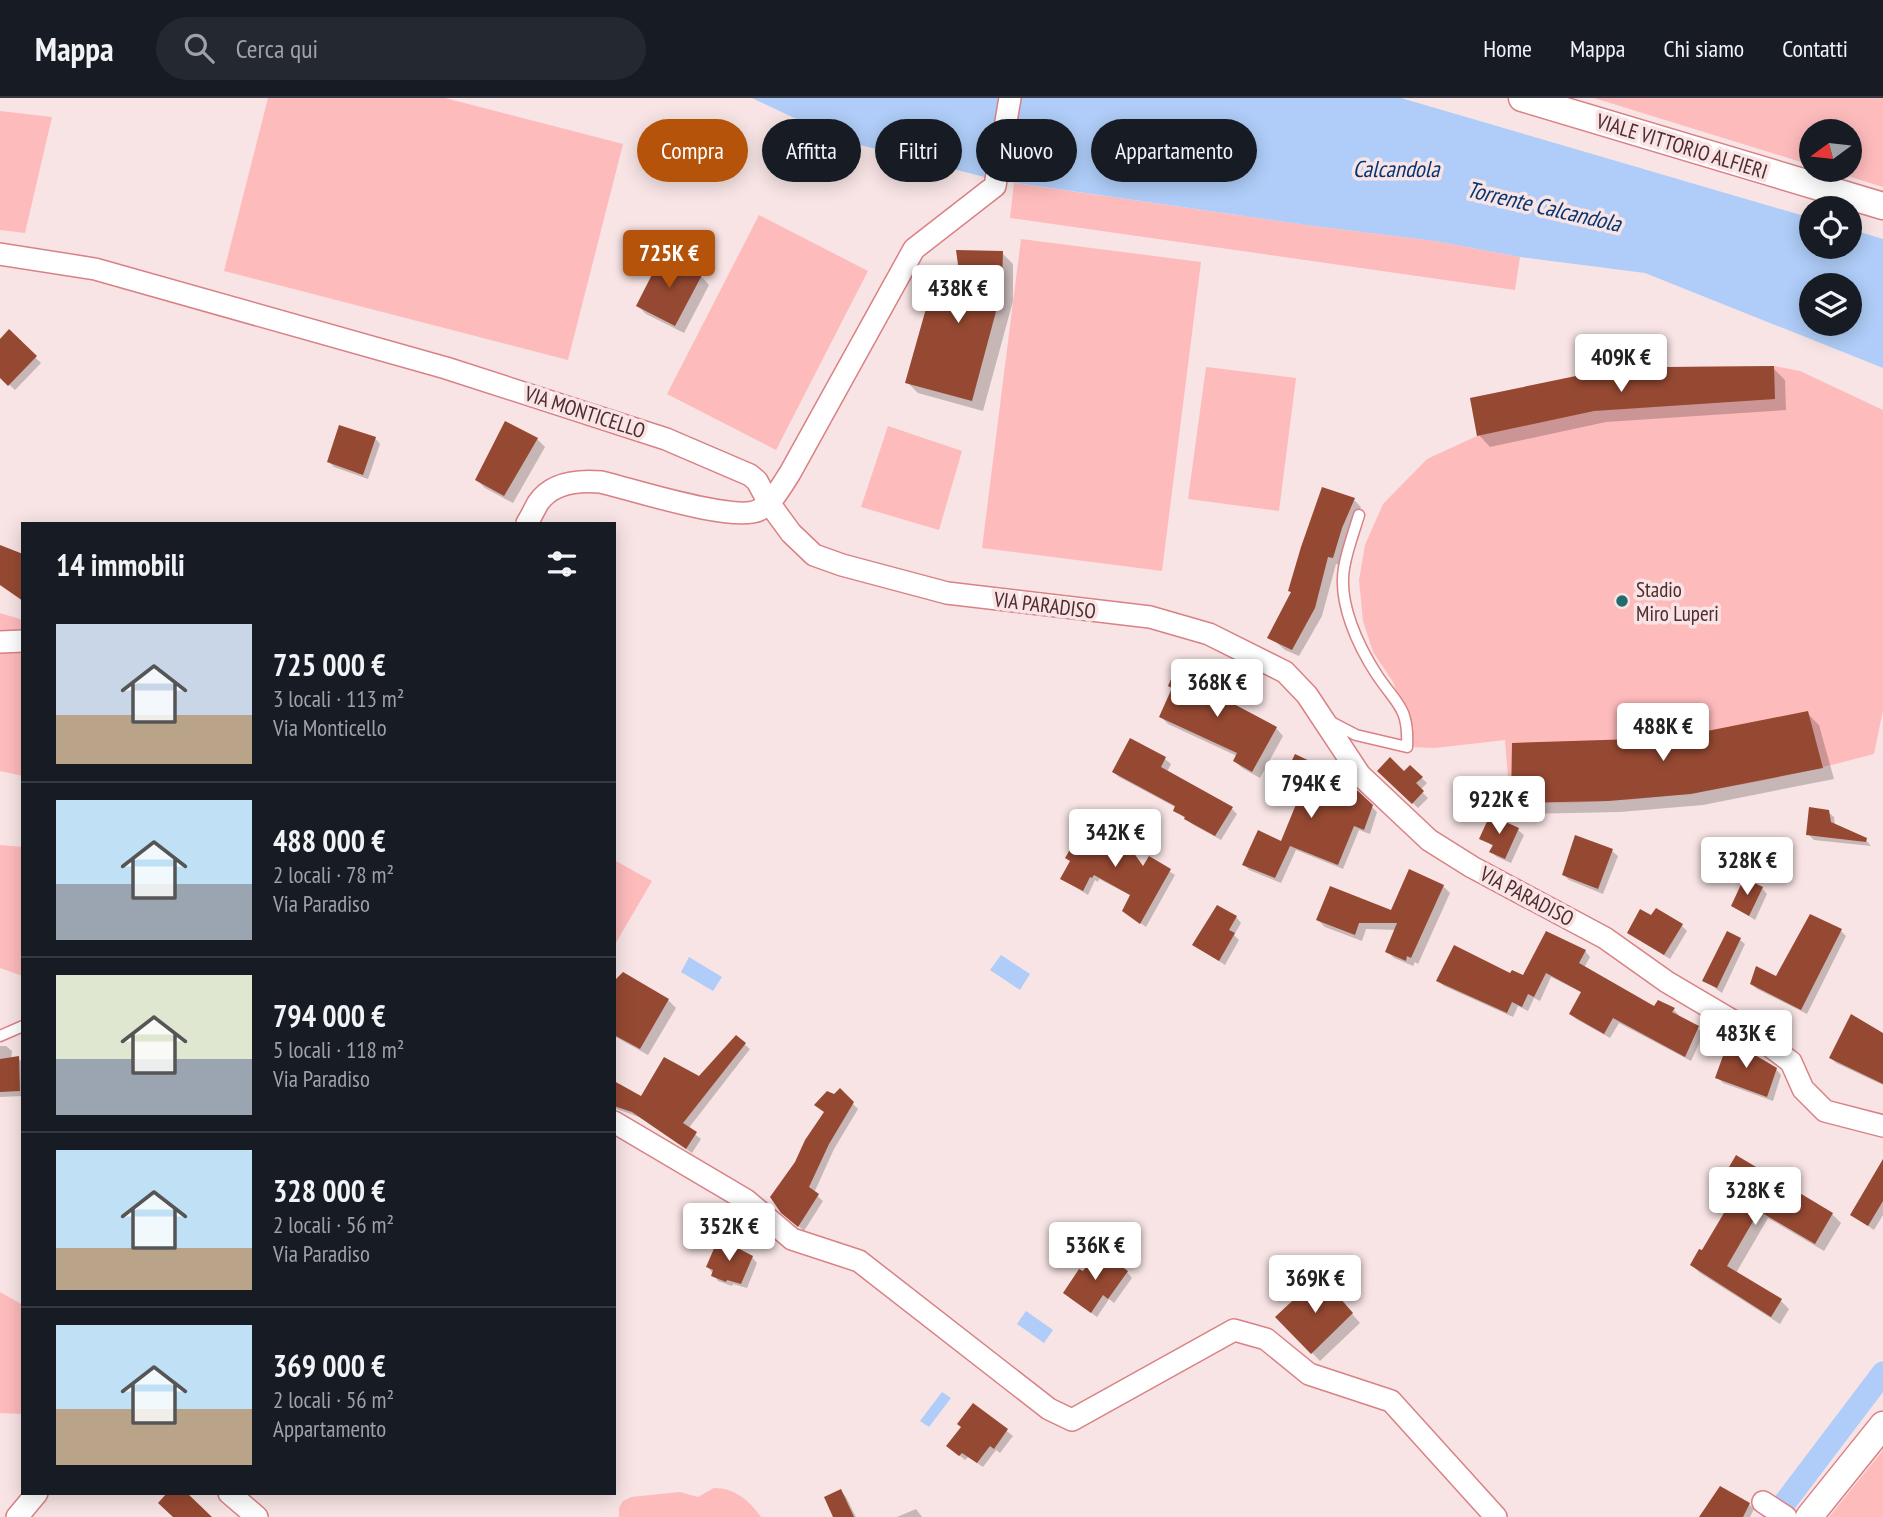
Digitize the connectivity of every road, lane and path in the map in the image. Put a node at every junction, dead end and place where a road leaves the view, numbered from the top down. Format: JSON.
{"nodes":[{"id":1,"x":1010,"y":98,"type":"edge"},
{"id":2,"x":1522,"y":98,"type":"edge"},
{"id":3,"x":1883,"y":206,"type":"edge"},
{"id":4,"x":0,"y":254,"type":"edge"},
{"id":5,"x":769,"y":503,"type":"junction"},
{"id":6,"x":1359,"y":515,"type":"dead end"},
{"id":7,"x":528,"y":522,"type":"edge"},
{"id":8,"x":21,"y":641,"type":"edge"},
{"id":9,"x":0,"y":642,"type":"edge"},
{"id":10,"x":1322,"y":718,"type":"junction"},
{"id":11,"x":21,"y":1027,"type":"edge"},
{"id":12,"x":0,"y":1037,"type":"edge"},
{"id":13,"x":616,"y":1123,"type":"edge"},
{"id":14,"x":1883,"y":1126,"type":"edge"},
{"id":15,"x":1883,"y":1425,"type":"edge"},
{"id":16,"x":35,"y":1495,"type":"edge"},
{"id":17,"x":231,"y":1495,"type":"edge"},
{"id":18,"x":1763,"y":1502,"type":"dead end"},
{"id":19,"x":1793,"y":1516,"type":"edge"},
{"id":20,"x":17,"y":1517,"type":"edge"},
{"id":21,"x":257,"y":1517,"type":"edge"},
{"id":22,"x":1496,"y":1517,"type":"edge"}],
"edges":[{"from":1,"to":5,"type":"street"},
{"from":2,"to":3,"type":"street","name":"VIALE VITTORIO ALFIERI"},
{"from":4,"to":5,"type":"street","name":"VIA MONTICELLO"},
{"from":5,"to":7,"type":"street"},
{"from":5,"to":10,"type":"street","name":"VIA PARADISO"},
{"from":6,"to":10,"type":"lane"},
{"from":8,"to":9,"type":"street"},
{"from":10,"to":14,"type":"street","name":"VIA PARADISO"},
{"from":11,"to":12,"type":"lane"},
{"from":13,"to":22,"type":"street"},
{"from":15,"to":19,"type":"street"},
{"from":16,"to":20,"type":"street"},
{"from":17,"to":21,"type":"street"},
{"from":18,"to":19,"type":"street"}]}
